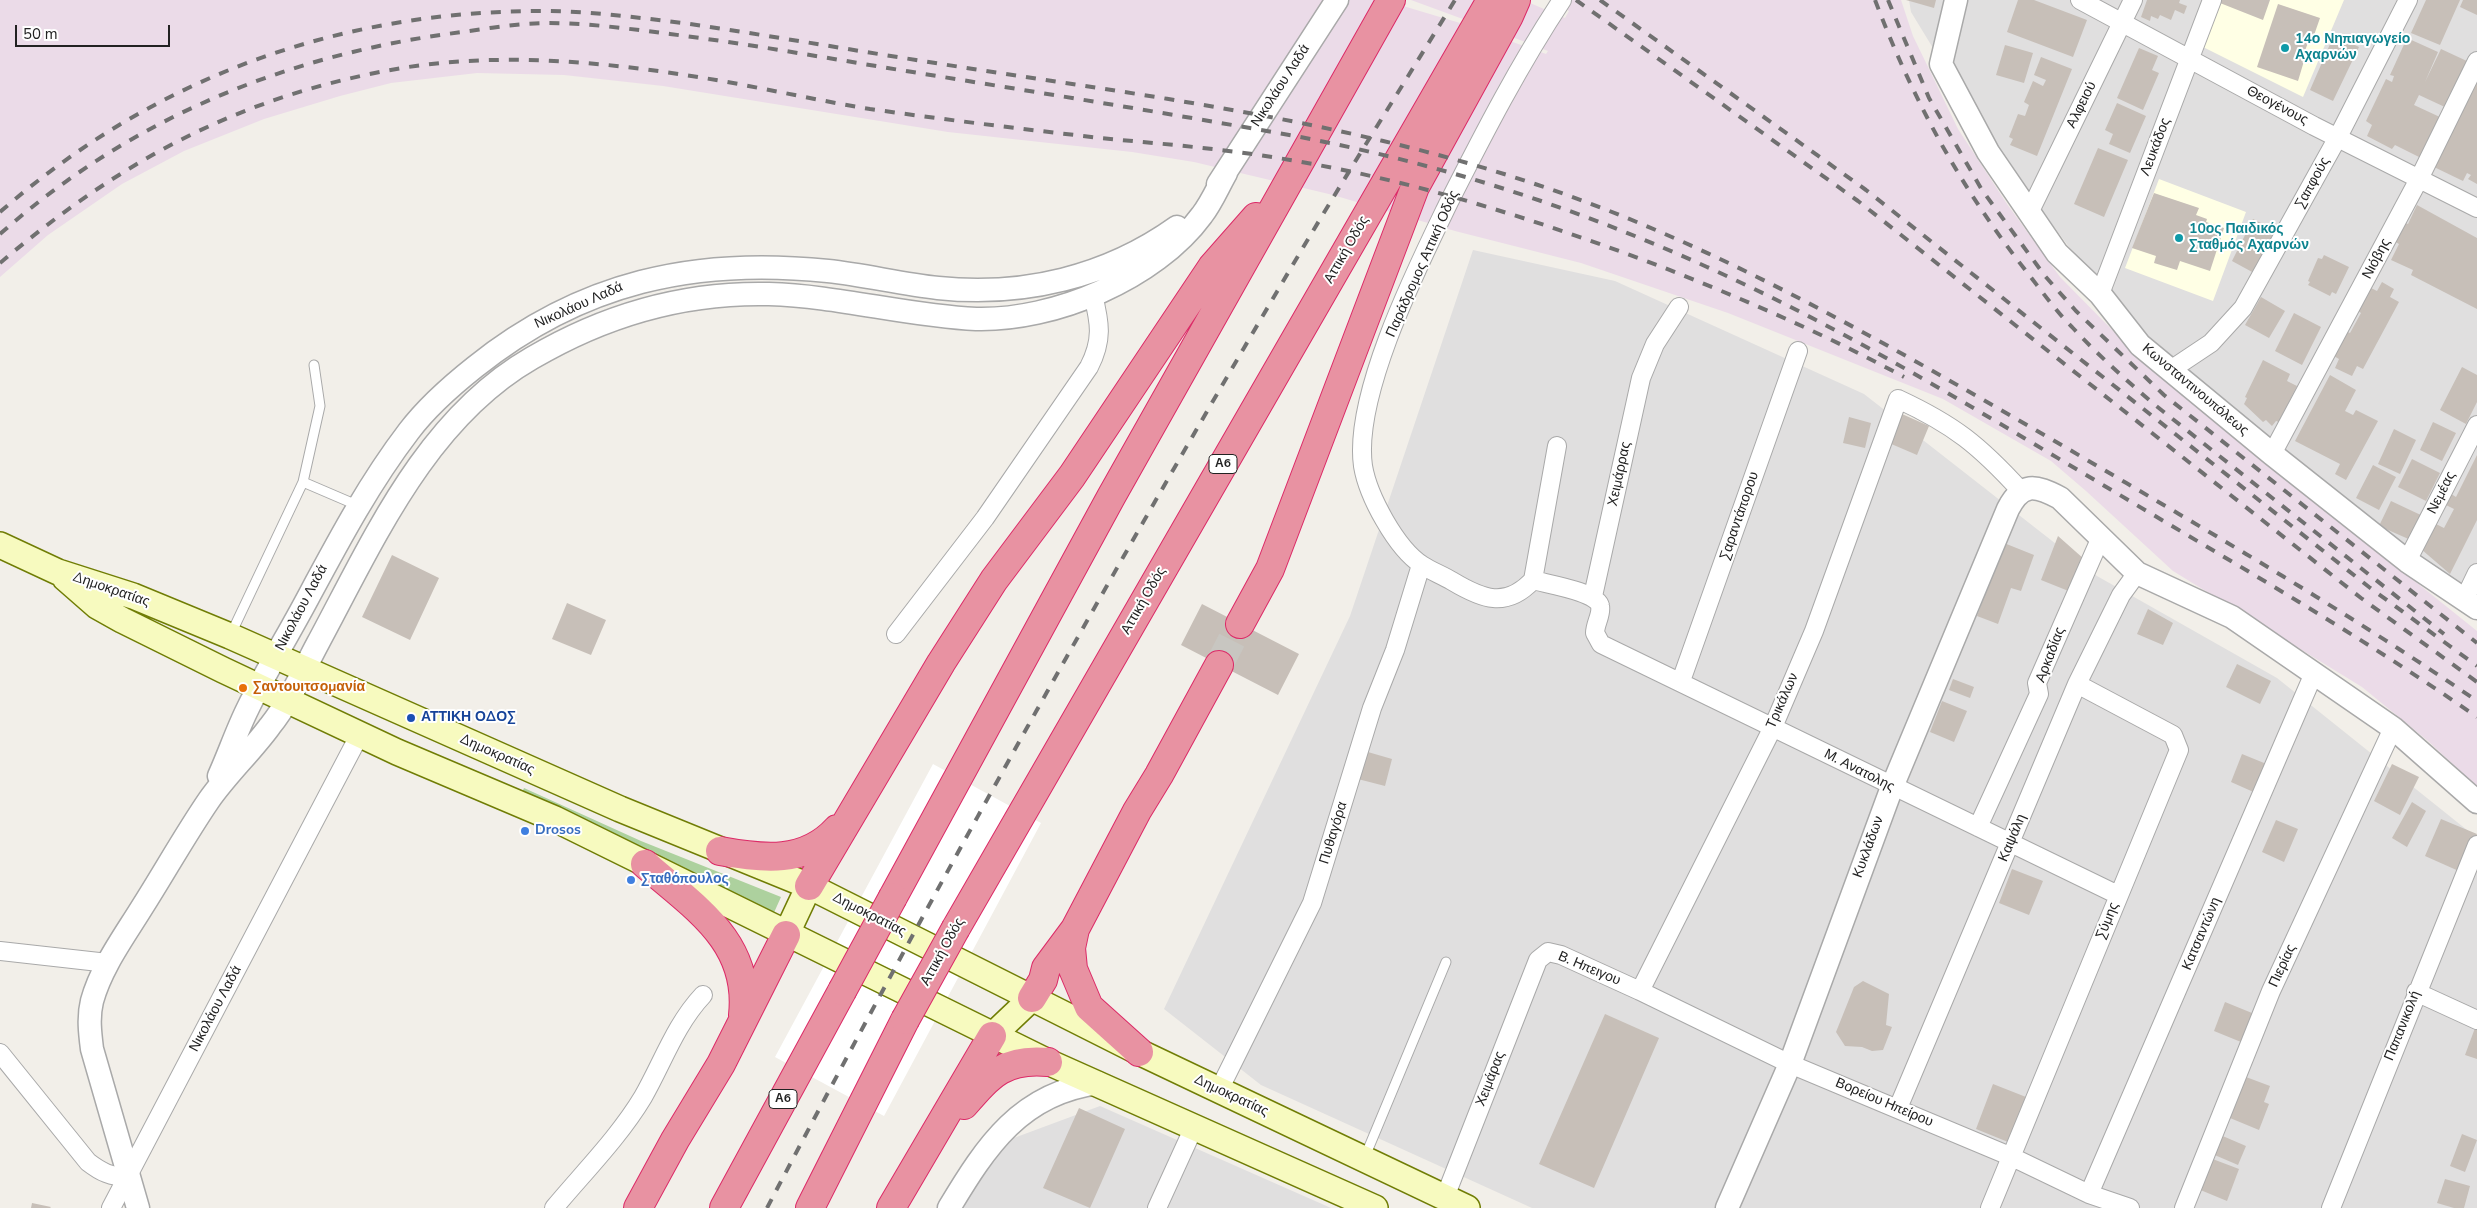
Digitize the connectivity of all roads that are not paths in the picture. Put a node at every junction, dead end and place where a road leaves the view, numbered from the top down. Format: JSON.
{"nodes":[{"id":1,"x":1337,"y":0,"type":"edge"},
{"id":2,"x":1391,"y":0,"type":"edge"},
{"id":3,"x":1491,"y":0,"type":"edge"},
{"id":4,"x":1516,"y":0,"type":"edge"},
{"id":5,"x":1562,"y":0,"type":"edge"},
{"id":6,"x":1956,"y":0,"type":"edge"},
{"id":7,"x":2080,"y":0,"type":"edge"},
{"id":8,"x":2133,"y":0,"type":"edge"},
{"id":9,"x":2212,"y":0,"type":"edge"},
{"id":10,"x":2408,"y":0,"type":"edge"},
{"id":11,"x":2123,"y":22,"type":"junction"},
{"id":12,"x":2190,"y":59,"type":"junction"},
{"id":13,"x":2477,"y":61,"type":"edge"},
{"id":14,"x":2338,"y":137,"type":"junction"},
{"id":15,"x":1226,"y":173,"type":"junction"},
{"id":16,"x":1291,"y":179,"type":"junction"},
{"id":17,"x":2419,"y":179,"type":"junction"},
{"id":18,"x":2477,"y":208,"type":"edge"},
{"id":19,"x":2030,"y":210,"type":"junction"},
{"id":20,"x":2100,"y":294,"type":"junction"},
{"id":21,"x":1093,"y":295,"type":"junction"},
{"id":22,"x":1679,"y":307,"type":"dead end"},
{"id":23,"x":1798,"y":351,"type":"dead end"},
{"id":24,"x":314,"y":364,"type":"dead end"},
{"id":25,"x":2172,"y":369,"type":"junction"},
{"id":26,"x":2477,"y":425,"type":"edge"},
{"id":27,"x":1557,"y":446,"type":"dead end"},
{"id":28,"x":2272,"y":454,"type":"junction"},
{"id":29,"x":303,"y":482,"type":"junction"},
{"id":30,"x":2021,"y":491,"type":"junction"},
{"id":31,"x":359,"y":506,"type":"junction"},
{"id":32,"x":2101,"y":537,"type":"junction"},
{"id":33,"x":0,"y":545,"type":"edge"},
{"id":34,"x":2407,"y":561,"type":"junction"},
{"id":35,"x":1421,"y":565,"type":"junction"},
{"id":36,"x":58,"y":572,"type":"junction"},
{"id":37,"x":2137,"y":573,"type":"junction"},
{"id":38,"x":2477,"y":573,"type":"edge"},
{"id":39,"x":1533,"y":580,"type":"junction"},
{"id":40,"x":1593,"y":596,"type":"junction"},
{"id":41,"x":2471,"y":603,"type":"edge"},
{"id":42,"x":1240,"y":624,"type":"tunnel mouth"},
{"id":43,"x":896,"y":634,"type":"dead end"},
{"id":44,"x":230,"y":636,"type":"junction"},
{"id":45,"x":1601,"y":644,"type":"joint"},
{"id":46,"x":276,"y":656,"type":"junction"},
{"id":47,"x":1219,"y":665,"type":"tunnel mouth"},
{"id":48,"x":304,"y":669,"type":"junction"},
{"id":49,"x":2314,"y":673,"type":"junction"},
{"id":50,"x":1681,"y":681,"type":"junction"},
{"id":51,"x":2077,"y":684,"type":"junction"},
{"id":52,"x":259,"y":686,"type":"junction"},
{"id":53,"x":287,"y":699,"type":"junction"},
{"id":54,"x":1773,"y":727,"type":"junction"},
{"id":55,"x":2393,"y":728,"type":"junction"},
{"id":56,"x":360,"y":734,"type":"junction"},
{"id":57,"x":1892,"y":787,"type":"junction"},
{"id":58,"x":210,"y":799,"type":"junction"},
{"id":59,"x":2477,"y":802,"type":"edge"},
{"id":60,"x":853,"y":811,"type":"junction"},
{"id":61,"x":1978,"y":827,"type":"junction"},
{"id":62,"x":2012,"y":843,"type":"junction"},
{"id":63,"x":2477,"y":845,"type":"edge"},
{"id":64,"x":720,"y":851,"type":"junction"},
{"id":65,"x":645,"y":864,"type":"junction"},
{"id":66,"x":809,"y":886,"type":"junction"},
{"id":67,"x":2118,"y":896,"type":"junction"},
{"id":68,"x":1075,"y":929,"type":"junction"},
{"id":69,"x":786,"y":935,"type":"junction"},
{"id":70,"x":0,"y":951,"type":"edge"},
{"id":71,"x":1538,"y":960,"type":"joint"},
{"id":72,"x":1446,"y":962,"type":"dead end"},
{"id":73,"x":108,"y":963,"type":"junction"},
{"id":74,"x":1640,"y":991,"type":"junction"},
{"id":75,"x":2416,"y":992,"type":"junction"},
{"id":76,"x":703,"y":995,"type":"dead end"},
{"id":77,"x":1032,"y":998,"type":"junction"},
{"id":78,"x":2477,"y":1020,"type":"edge"},
{"id":79,"x":742,"y":1024,"type":"junction"},
{"id":80,"x":992,"y":1036,"type":"junction"},
{"id":81,"x":1139,"y":1052,"type":"junction"},
{"id":82,"x":0,"y":1053,"type":"edge"},
{"id":83,"x":1048,"y":1062,"type":"junction"},
{"id":84,"x":1790,"y":1064,"type":"junction"},
{"id":85,"x":1098,"y":1083,"type":"junction"},
{"id":86,"x":1219,"y":1090,"type":"junction"},
{"id":87,"x":1898,"y":1108,"type":"junction"},
{"id":88,"x":1194,"y":1127,"type":"junction"},
{"id":89,"x":933,"y":1139,"type":"junction"},
{"id":90,"x":2012,"y":1157,"type":"junction"},
{"id":91,"x":1364,"y":1159,"type":"junction"},
{"id":92,"x":128,"y":1177,"type":"junction"},
{"id":93,"x":2088,"y":1194,"type":"junction"},
{"id":94,"x":1456,"y":1203,"type":"edge"},
{"id":95,"x":111,"y":1208,"type":"edge"},
{"id":96,"x":138,"y":1208,"type":"edge"},
{"id":97,"x":554,"y":1208,"type":"edge"},
{"id":98,"x":638,"y":1208,"type":"edge"},
{"id":99,"x":724,"y":1208,"type":"edge"},
{"id":100,"x":810,"y":1208,"type":"edge"},
{"id":101,"x":891,"y":1208,"type":"edge"},
{"id":102,"x":949,"y":1208,"type":"edge"},
{"id":103,"x":1157,"y":1208,"type":"edge"},
{"id":104,"x":1375,"y":1208,"type":"edge"},
{"id":105,"x":1728,"y":1208,"type":"edge"},
{"id":106,"x":1990,"y":1208,"type":"edge"},
{"id":107,"x":2130,"y":1208,"type":"edge"},
{"id":108,"x":2184,"y":1208,"type":"edge"},
{"id":109,"x":2332,"y":1208,"type":"edge"}],
"edges":[{"from":1,"to":15,"type":"street","name":"Νικολάου Λαδά"},
{"from":2,"to":16,"type":"highway","number":"Α6"},
{"from":3,"to":100,"type":"highway","name":"Αττική Οδός","number":"Α6","bridge":true},
{"from":4,"to":42,"type":"highway"},
{"from":5,"to":35,"type":"street","name":"Παράδρομος Αττική Οδός"},
{"from":6,"to":19,"type":"street","name":"Κωνσταντινουπόλεως"},
{"from":7,"to":11,"type":"street","name":"Θεογένους"},
{"from":8,"to":11,"type":"street","name":"Αλφειού"},
{"from":9,"to":12,"type":"street","name":"Λευκάδος"},
{"from":10,"to":14,"type":"street","name":"Σαπφούς"},
{"from":11,"to":12,"type":"street","name":"Θεογένους"},
{"from":11,"to":19,"type":"street","name":"Αλφειού"},
{"from":12,"to":14,"type":"street","name":"Θεογένους"},
{"from":12,"to":20,"type":"street","name":"Λευκάδος"},
{"from":13,"to":17,"type":"street","name":"Νιόβης"},
{"from":14,"to":17,"type":"street","name":"Θεογένους"},
{"from":14,"to":25,"type":"street","name":"Σαπφούς"},
{"from":15,"to":21,"type":"street","name":"Νικολάου Λαδά"},
{"from":15,"to":31,"type":"street","name":"Νικολάου Λαδά"},
{"from":16,"to":60,"type":"highway"},
{"from":16,"to":99,"type":"highway","number":"Α6","bridge":true},
{"from":17,"to":18,"type":"street","name":"Θεογένους"},
{"from":17,"to":28,"type":"street","name":"Νιόβης"},
{"from":19,"to":20,"type":"street","name":"Κωνσταντινουπόλεως"},
{"from":20,"to":25,"type":"street","name":"Κωνσταντινουπόλεως"},
{"from":21,"to":43,"type":"street"},
{"from":21,"to":48,"type":"street","name":"Νικολάου Λαδά"},
{"from":22,"to":40,"type":"street","name":"Χειμάρρας"},
{"from":23,"to":50,"type":"street","name":"Σαραντάπορου"},
{"from":24,"to":29,"type":"lane"},
{"from":25,"to":28,"type":"street","name":"Κωνσταντινουπόλεως"},
{"from":26,"to":34,"type":"street","name":"Νεμέας"},
{"from":27,"to":39,"type":"street"},
{"from":28,"to":34,"type":"street","name":"Κωνσταντινουπόλεως"},
{"from":29,"to":31,"type":"lane"},
{"from":29,"to":44,"type":"lane"},
{"from":30,"to":32,"type":"street"},
{"from":30,"to":54,"type":"street","name":"Τρικάλων"},
{"from":30,"to":57,"type":"street","name":"Κυκλάδων"},
{"from":31,"to":46,"type":"street","name":"Νικολάου Λαδά"},
{"from":32,"to":37,"type":"street"},
{"from":32,"to":61,"type":"street","name":"Αρκαδίας"},
{"from":33,"to":36,"type":"main road"},
{"from":34,"to":41,"type":"street","name":"Κωνσταντινουπόλεως"},
{"from":35,"to":39,"type":"street"},
{"from":35,"to":86,"type":"street","name":"Πυθαγόρα"},
{"from":36,"to":44,"type":"main road","name":"Δημοκρατίας"},
{"from":36,"to":52,"type":"main road","name":"Δημοκρατίας"},
{"from":37,"to":49,"type":"street"},
{"from":37,"to":51,"type":"street","name":"Καψάλη"},
{"from":38,"to":41,"type":"street"},
{"from":39,"to":40,"type":"street"},
{"from":40,"to":45,"type":"street","name":"Χειμάρρας"},
{"from":44,"to":46,"type":"main road","name":"Δημοκρατίας"},
{"from":45,"to":50,"type":"street","name":"Μ. Ανατολης"},
{"from":46,"to":48,"type":"main road","name":"Δημοκρατίας"},
{"from":46,"to":52,"type":"street","name":"Νικολάου Λαδά"},
{"from":47,"to":68,"type":"highway"},
{"from":48,"to":53,"type":"street","name":"Νικολάου Λαδά"},
{"from":48,"to":64,"type":"main road","name":"Δημοκρατίας"},
{"from":49,"to":55,"type":"street"},
{"from":49,"to":93,"type":"street","name":"Κατσαντώνη"},
{"from":50,"to":54,"type":"street","name":"Μ. Ανατολης"},
{"from":51,"to":62,"type":"street","name":"Καψάλη"},
{"from":51,"to":67,"type":"street","name":"Σύμης"},
{"from":52,"to":53,"type":"main road","name":"Δημοκρατίας"},
{"from":52,"to":58,"type":"street","name":"Νικολάου Λαδά"},
{"from":53,"to":56,"type":"main road","name":"Δημοκρατίας"},
{"from":53,"to":58,"type":"street","name":"Νικολάου Λαδά"},
{"from":54,"to":57,"type":"street","name":"Μ. Ανατολης"},
{"from":54,"to":74,"type":"street","name":"Τρικάλων"},
{"from":55,"to":59,"type":"street"},
{"from":55,"to":108,"type":"street","name":"Πιερίας"},
{"from":56,"to":65,"type":"main road","name":"Δημοκρατίας"},
{"from":56,"to":92,"type":"street","name":"Νικολάου Λαδά"},
{"from":57,"to":61,"type":"street","name":"Μ. Ανατολης"},
{"from":57,"to":84,"type":"street","name":"Κυκλάδων"},
{"from":58,"to":73,"type":"street","name":"Νικολάου Λαδά"},
{"from":60,"to":64,"type":"highway"},
{"from":60,"to":66,"type":"highway"},
{"from":61,"to":62,"type":"street","name":"Μ. Ανατολης"},
{"from":62,"to":67,"type":"street","name":"Μ. Ανατολης"},
{"from":62,"to":87,"type":"street","name":"Καψάλη"},
{"from":63,"to":75,"type":"street","name":"Παπανικολή"},
{"from":64,"to":66,"type":"main road","name":"Δημοκρατίας"},
{"from":65,"to":69,"type":"main road","name":"Δημοκρατίας"},
{"from":65,"to":79,"type":"highway"},
{"from":66,"to":69,"type":"main road"},
{"from":66,"to":77,"type":"main road","name":"Δημοκρατίας"},
{"from":67,"to":90,"type":"street","name":"Σύμης"},
{"from":68,"to":77,"type":"highway"},
{"from":68,"to":81,"type":"highway"},
{"from":69,"to":79,"type":"highway"},
{"from":69,"to":80,"type":"main road","name":"Δημοκρατίας"},
{"from":70,"to":73,"type":"street"},
{"from":71,"to":74,"type":"street","name":"Β. Ηπειγου"},
{"from":71,"to":94,"type":"street","name":"Χειμάρας"},
{"from":72,"to":91,"type":"lane"},
{"from":73,"to":92,"type":"street","name":"Νικολάου Λαδά"},
{"from":74,"to":84,"type":"street","name":"Βορείου Ηπείρου"},
{"from":75,"to":78,"type":"street"},
{"from":75,"to":109,"type":"street","name":"Παπανικολή"},
{"from":76,"to":97,"type":"street"},
{"from":77,"to":80,"type":"main road"},
{"from":77,"to":81,"type":"main road","name":"Δημοκρατίας"},
{"from":79,"to":98,"type":"highway"},
{"from":80,"to":83,"type":"main road","name":"Δημοκρατίας"},
{"from":80,"to":89,"type":"highway"},
{"from":81,"to":86,"type":"main road","name":"Δημοκρατίας"},
{"from":82,"to":92,"type":"street"},
{"from":83,"to":85,"type":"main road","name":"Δημοκρατίας"},
{"from":83,"to":89,"type":"highway"},
{"from":84,"to":87,"type":"street","name":"Βορείου Ηπείρου"},
{"from":84,"to":105,"type":"street","name":"Κυκλάδων"},
{"from":85,"to":88,"type":"main road","name":"Δημοκρατίας"},
{"from":85,"to":102,"type":"street"},
{"from":86,"to":91,"type":"main road","name":"Δημοκρατίας"},
{"from":87,"to":90,"type":"street","name":"Βορείου Ηπείρου"},
{"from":88,"to":103,"type":"street"},
{"from":88,"to":104,"type":"main road","name":"Δημοκρατίας"},
{"from":89,"to":101,"type":"highway"},
{"from":90,"to":93,"type":"street","name":"Βορείου Ηπείρου"},
{"from":90,"to":106,"type":"street","name":"Σύμης"},
{"from":91,"to":94,"type":"main road","name":"Δημοκρατίας"},
{"from":92,"to":95,"type":"street","name":"Νικολάου Λαδά"},
{"from":92,"to":96,"type":"street","name":"Νικολάου Λαδά"},
{"from":93,"to":107,"type":"street","name":"Βορείου Ηπείρου"}]}
